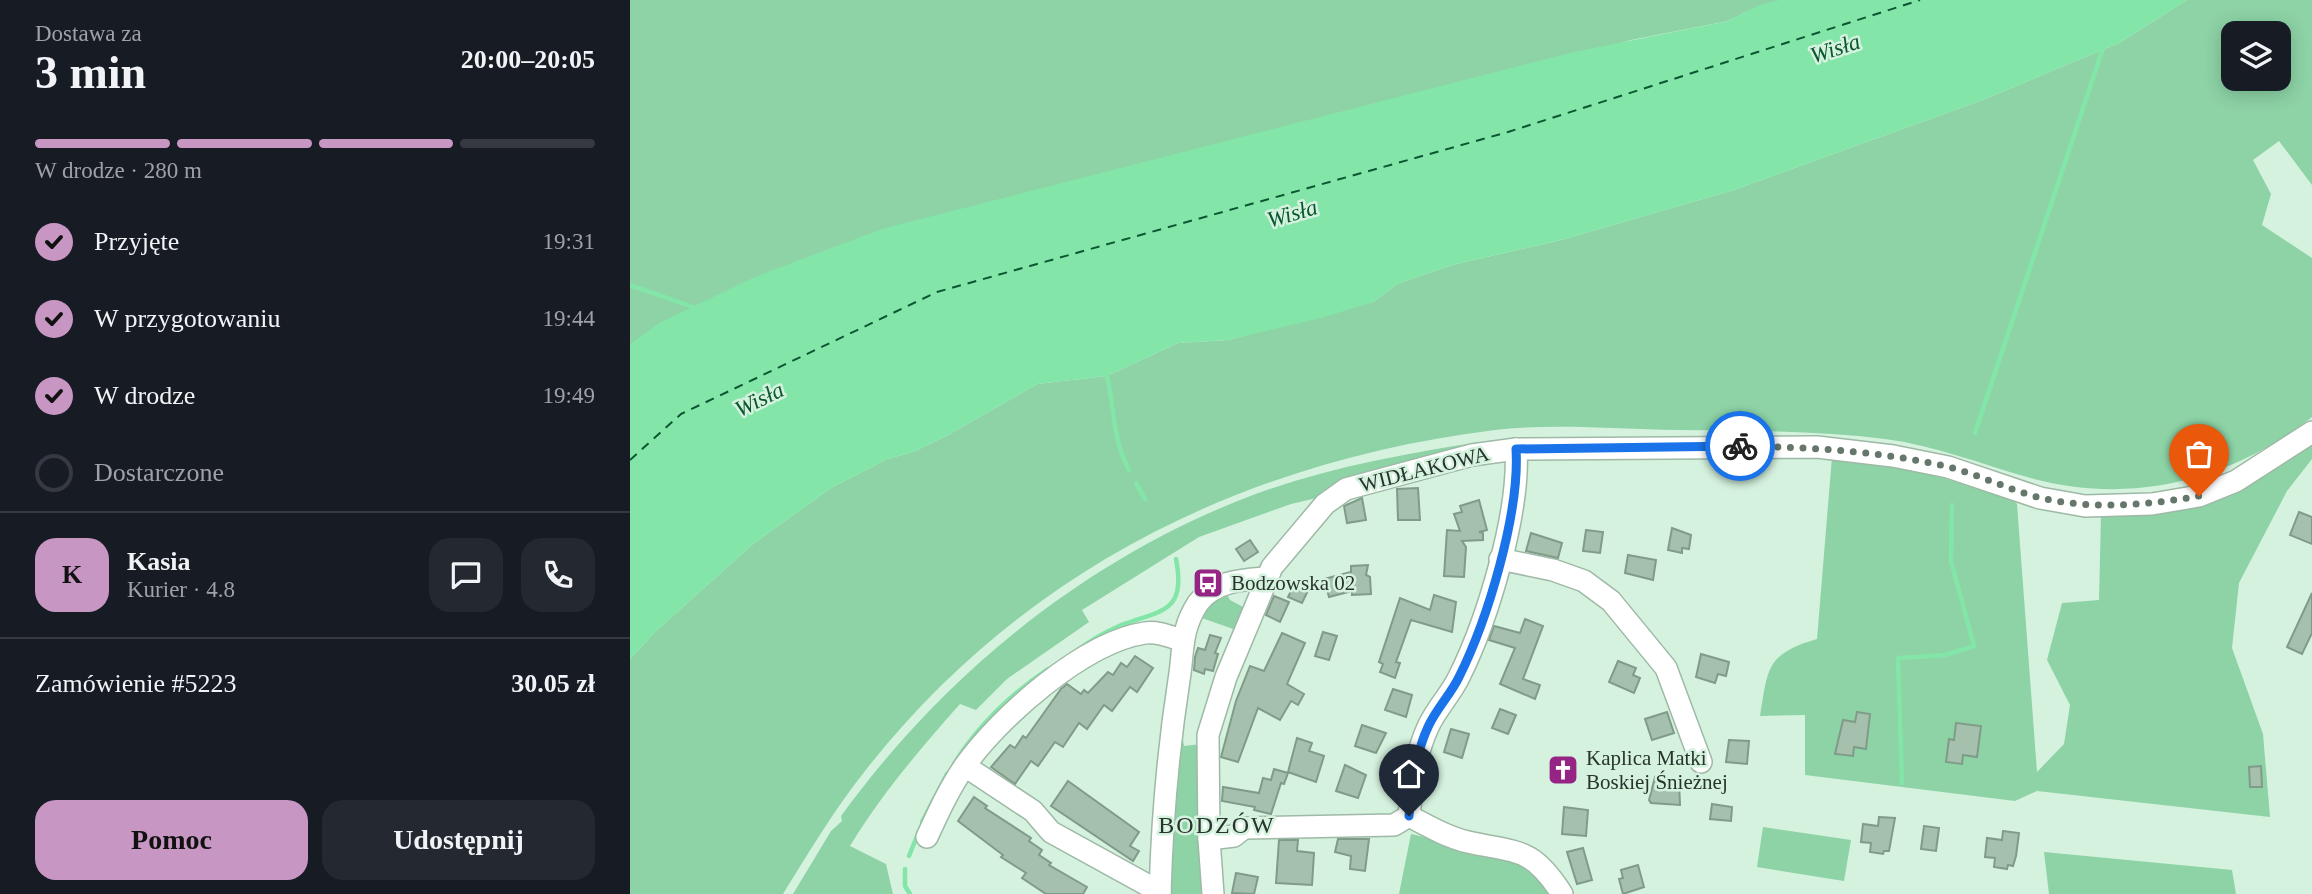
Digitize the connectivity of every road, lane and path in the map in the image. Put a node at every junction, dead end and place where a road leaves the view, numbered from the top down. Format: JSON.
{"nodes":[{"id":1,"x":2312,"y":432,"type":"edge"},
{"id":2,"x":1516,"y":449,"type":"junction"},
{"id":3,"x":1500,"y":559,"type":"junction"},
{"id":4,"x":1266,"y":578,"type":"junction"},
{"id":5,"x":1181,"y":640,"type":"junction"},
{"id":6,"x":1700,"y":762,"type":"dead end"},
{"id":7,"x":965,"y":766,"type":"junction"},
{"id":8,"x":1409,"y":816,"type":"junction"},
{"id":9,"x":927,"y":837,"type":"dead end"},
{"id":10,"x":1209,"y":839,"type":"junction"},
{"id":11,"x":1160,"y":893,"type":"edge"},
{"id":12,"x":1213,"y":894,"type":"edge"},
{"id":13,"x":1562,"y":894,"type":"edge"}],
"edges":[{"from":1,"to":2,"type":"street","name":"WIDŁAKOWA"},
{"from":2,"to":3,"type":"street"},
{"from":2,"to":4,"type":"street","name":"WIDŁAKOWA"},
{"from":3,"to":6,"type":"street"},
{"from":3,"to":8,"type":"street"},
{"from":4,"to":5,"type":"street"},
{"from":4,"to":10,"type":"street","name":"WIDŁAKOWA"},
{"from":5,"to":7,"type":"street"},
{"from":5,"to":11,"type":"street"},
{"from":7,"to":9,"type":"street"},
{"from":7,"to":11,"type":"street"},
{"from":8,"to":10,"type":"street"},
{"from":8,"to":13,"type":"street"},
{"from":10,"to":12,"type":"street","name":"WIDŁAKOWA"}]}
